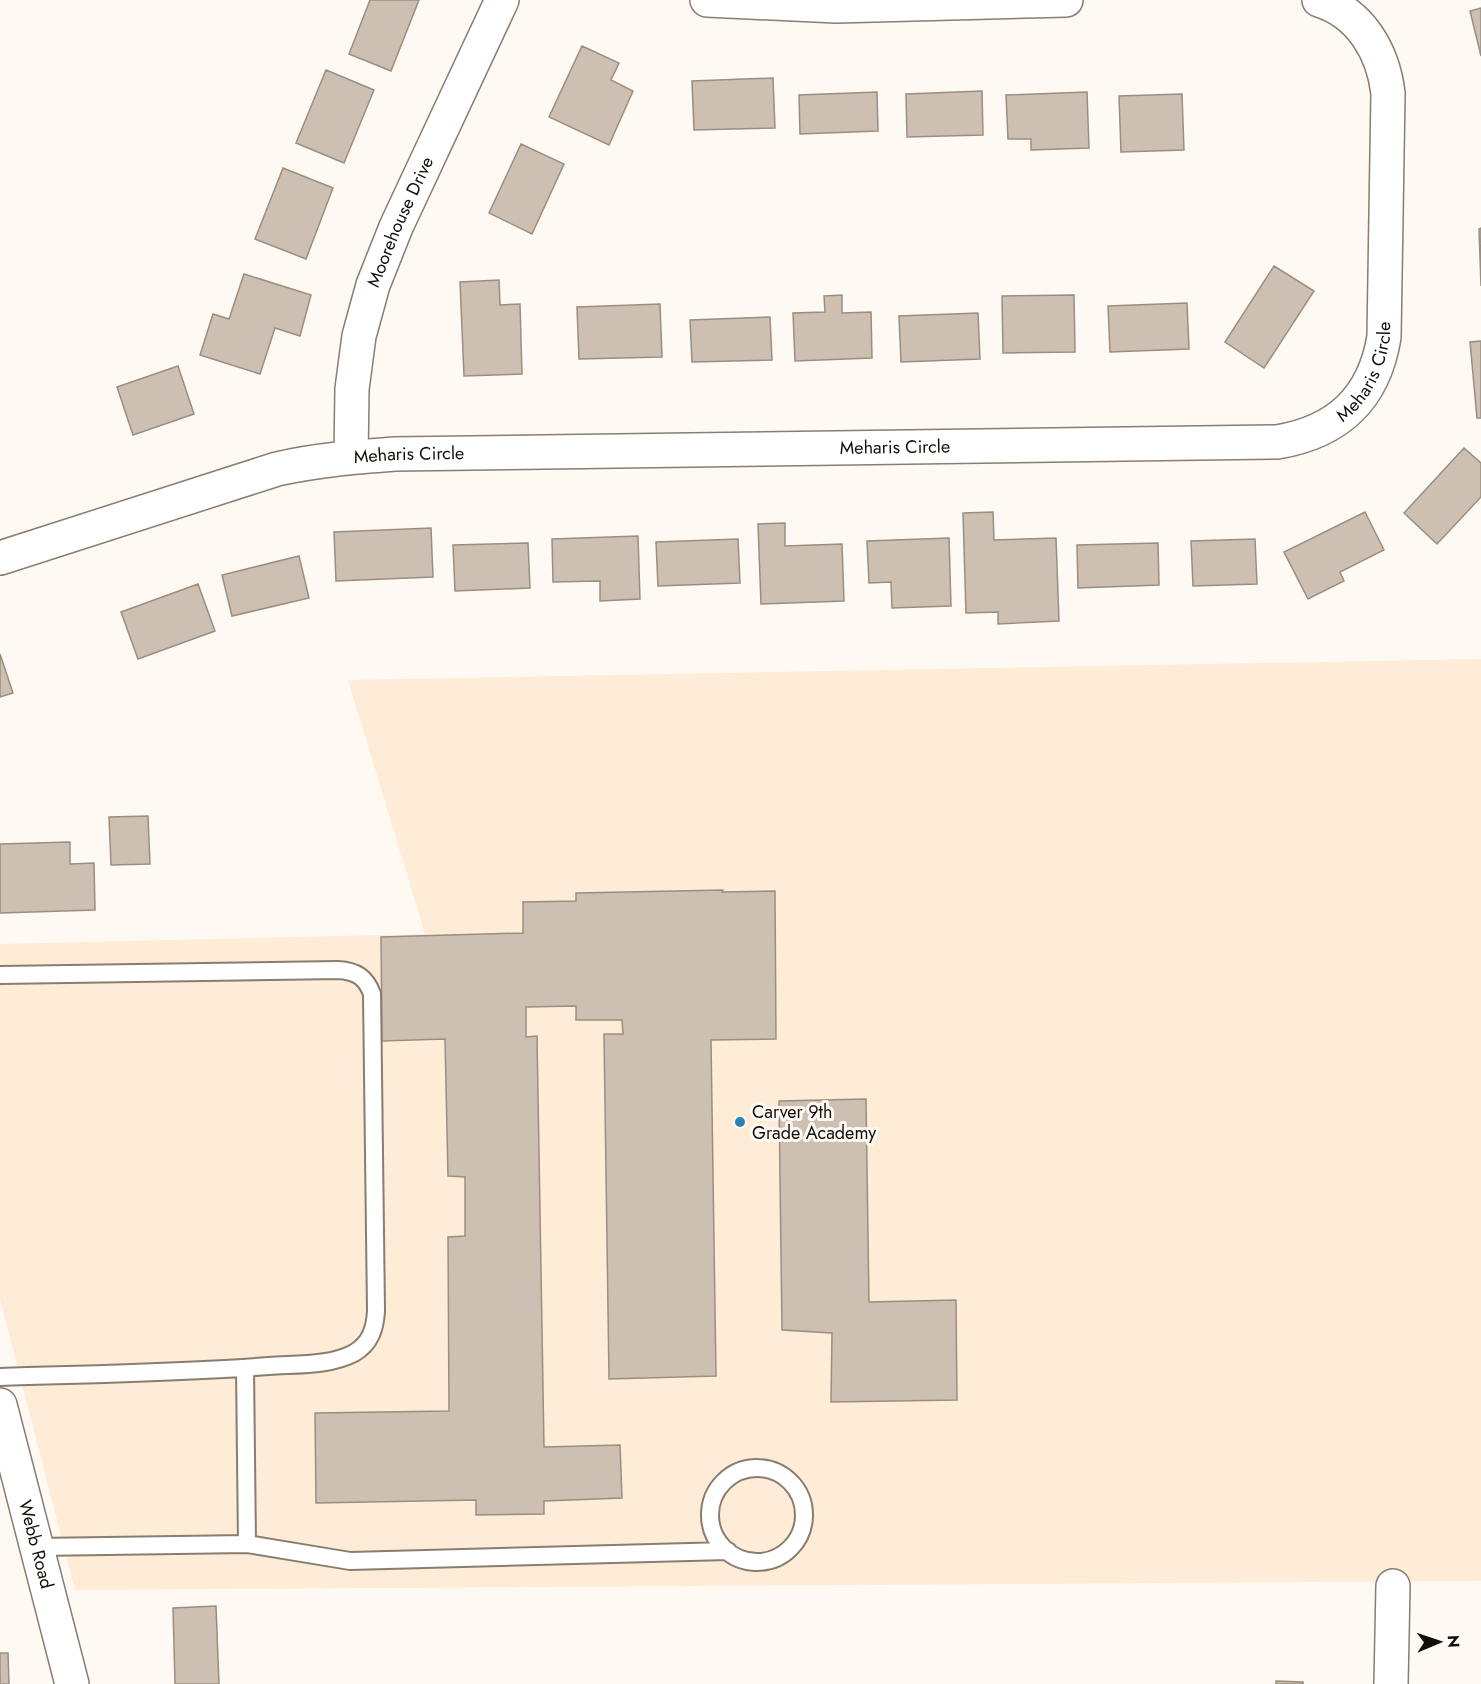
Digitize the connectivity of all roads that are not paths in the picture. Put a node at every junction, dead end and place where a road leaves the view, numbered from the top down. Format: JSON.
{"nodes":[{"id":1,"x":502,"y":0,"type":"edge"},
{"id":2,"x":707,"y":0,"type":"edge"},
{"id":3,"x":1066,"y":0,"type":"edge"},
{"id":4,"x":1319,"y":0,"type":"edge"},
{"id":5,"x":351,"y":457,"type":"junction"},
{"id":6,"x":0,"y":558,"type":"edge"},
{"id":7,"x":0,"y":975,"type":"edge"},
{"id":8,"x":245,"y":1368,"type":"junction"},
{"id":9,"x":0,"y":1377,"type":"edge"},
{"id":10,"x":0,"y":1406,"type":"edge"},
{"id":11,"x":248,"y":1544,"type":"junction"},
{"id":12,"x":36,"y":1547,"type":"junction"},
{"id":13,"x":728,"y":1551,"type":"junction"},
{"id":14,"x":1393,"y":1586,"type":"dead end"},
{"id":15,"x":72,"y":1684,"type":"edge"},
{"id":16,"x":1391,"y":1684,"type":"edge"}],
"edges":[{"from":1,"to":5,"type":"street","name":"Moorehouse Drive"},
{"from":2,"to":3,"type":"street"},
{"from":4,"to":5,"type":"street","name":"Meharis Circle"},
{"from":5,"to":6,"type":"street","name":"Meharis Circle"},
{"from":7,"to":8,"type":"lane"},
{"from":8,"to":9,"type":"lane"},
{"from":8,"to":11,"type":"lane"},
{"from":10,"to":12,"type":"street","name":"Webb Road"},
{"from":11,"to":12,"type":"lane"},
{"from":11,"to":13,"type":"lane"},
{"from":12,"to":15,"type":"street","name":"Webb Road"},
{"from":13,"to":13,"type":"lane"},
{"from":14,"to":16,"type":"street"}]}
